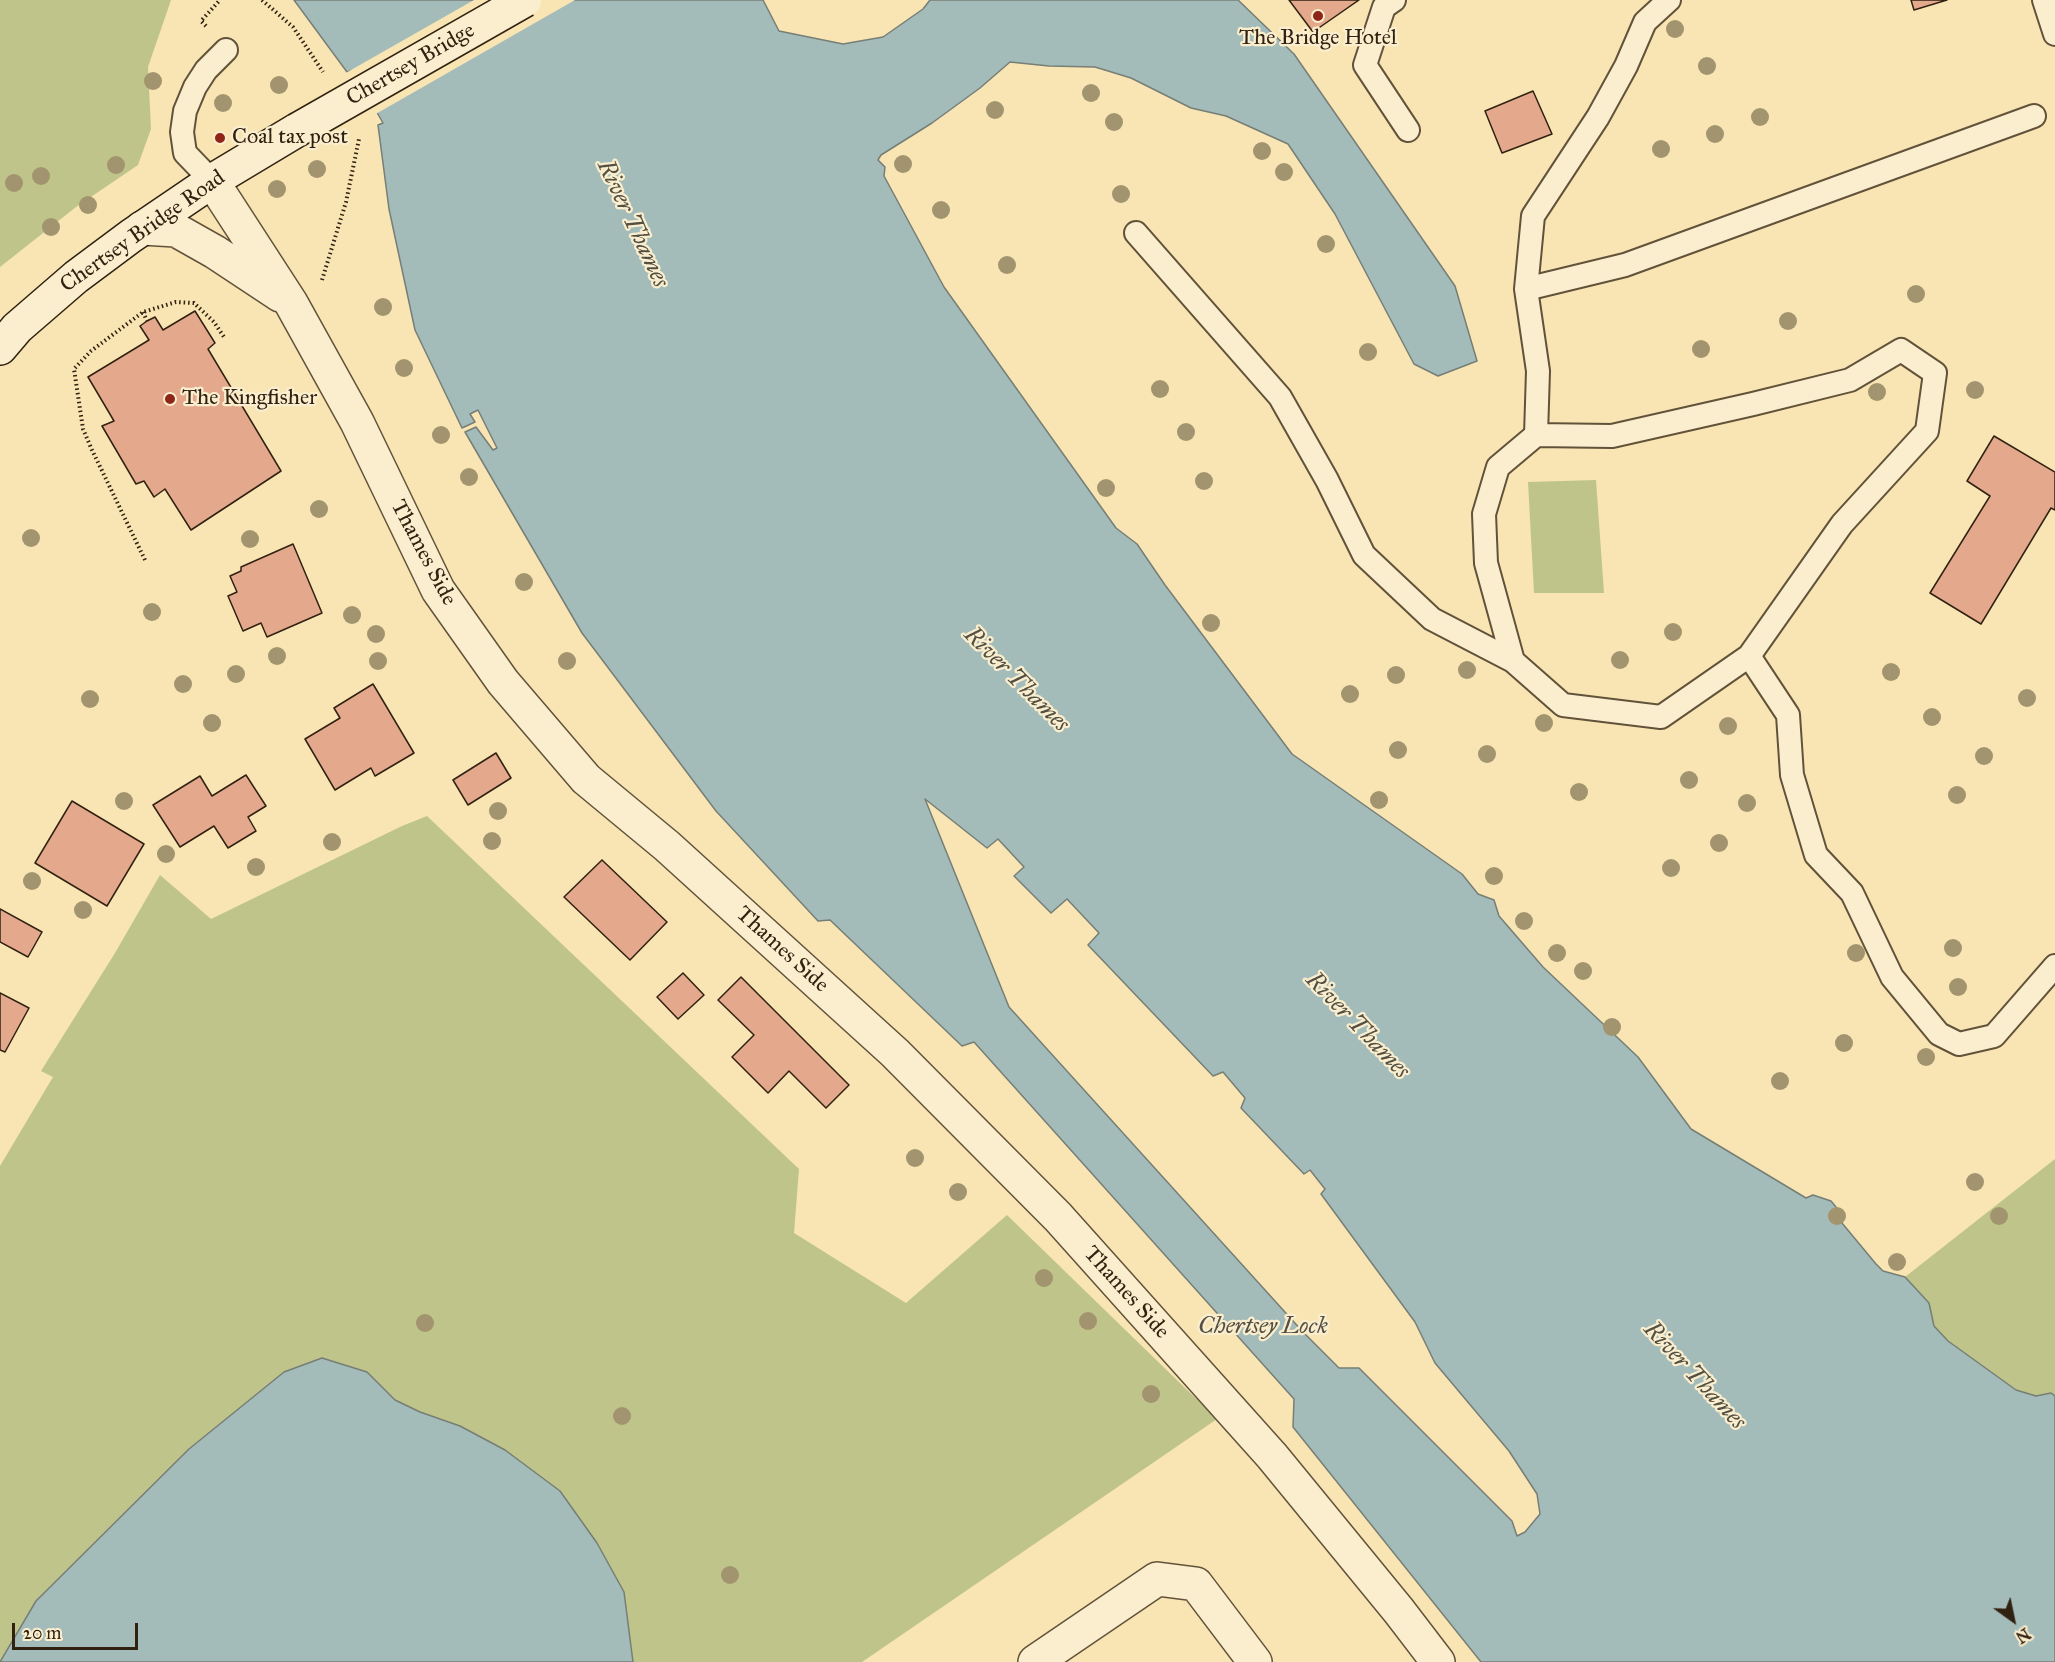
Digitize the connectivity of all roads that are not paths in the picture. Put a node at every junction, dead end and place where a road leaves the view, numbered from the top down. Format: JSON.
{"nodes":[{"id":1,"x":525,"y":0,"type":"edge"},
{"id":2,"x":1394,"y":0,"type":"edge"},
{"id":3,"x":1670,"y":0,"type":"edge"},
{"id":4,"x":2044,"y":0,"type":"edge"},
{"id":5,"x":2055,"y":34,"type":"edge"},
{"id":6,"x":226,"y":50,"type":"dead end"},
{"id":7,"x":2034,"y":116,"type":"dead end"},
{"id":8,"x":297,"y":130,"type":"joint"},
{"id":9,"x":1408,"y":130,"type":"dead end"},
{"id":10,"x":212,"y":181,"type":"junction"},
{"id":11,"x":142,"y":228,"type":"junction"},
{"id":12,"x":1136,"y":233,"type":"dead end"},
{"id":13,"x":1526,"y":290,"type":"junction"},
{"id":14,"x":291,"y":303,"type":"junction"},
{"id":15,"x":0,"y":348,"type":"edge"},
{"id":16,"x":1536,"y":435,"type":"junction"},
{"id":17,"x":1749,"y":656,"type":"junction"},
{"id":18,"x":1513,"y":662,"type":"junction"},
{"id":19,"x":2055,"y":966,"type":"edge"},
{"id":20,"x":1035,"y":1662,"type":"edge"},
{"id":21,"x":1254,"y":1662,"type":"edge"},
{"id":22,"x":1438,"y":1662,"type":"edge"}],
"edges":[{"from":1,"to":8,"type":"street","name":"Chertsey Bridge","bridge":true},
{"from":2,"to":9,"type":"lane"},
{"from":3,"to":13,"type":"lane"},
{"from":4,"to":5,"type":"lane"},
{"from":6,"to":10,"type":"lane"},
{"from":7,"to":13,"type":"lane"},
{"from":8,"to":10,"type":"street","name":"Chertsey Bridge Road"},
{"from":10,"to":11,"type":"street","name":"Chertsey Bridge Road"},
{"from":10,"to":14,"type":"street","name":"Thames Side"},
{"from":11,"to":14,"type":"street"},
{"from":11,"to":15,"type":"street","name":"Chertsey Bridge Road"},
{"from":12,"to":18,"type":"lane"},
{"from":13,"to":16,"type":"lane"},
{"from":14,"to":22,"type":"street","name":"Thames Side"},
{"from":16,"to":17,"type":"lane"},
{"from":16,"to":18,"type":"lane"},
{"from":17,"to":18,"type":"lane"},
{"from":17,"to":19,"type":"lane"},
{"from":20,"to":21,"type":"street"}]}
